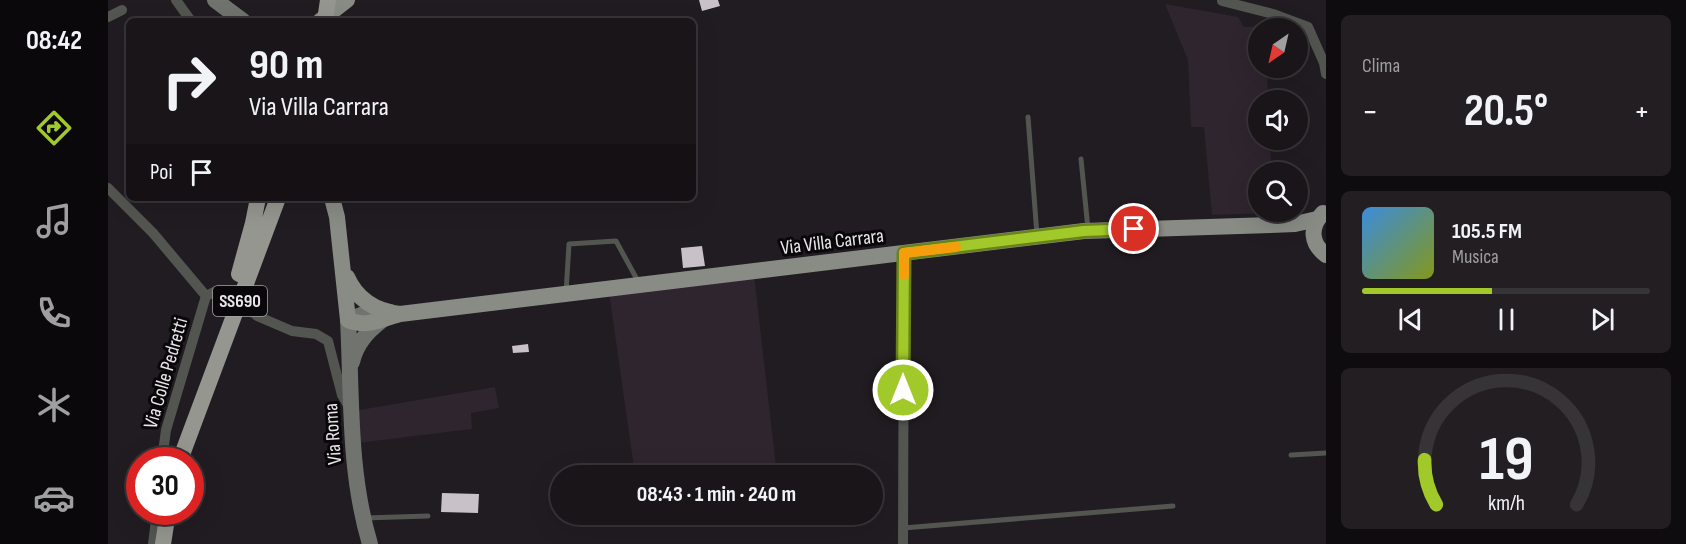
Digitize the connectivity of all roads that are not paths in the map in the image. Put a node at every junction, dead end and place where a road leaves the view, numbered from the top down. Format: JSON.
{"nodes":[{"id":1,"x":176,"y":0,"type":"edge"},
{"id":2,"x":207,"y":0,"type":"edge"},
{"id":3,"x":215,"y":0,"type":"edge"},
{"id":4,"x":347,"y":0,"type":"edge"},
{"id":5,"x":1220,"y":0,"type":"edge"},
{"id":6,"x":123,"y":10,"type":"dead end"},
{"id":7,"x":325,"y":14,"type":"edge"},
{"id":8,"x":108,"y":17,"type":"edge"},
{"id":9,"x":189,"y":18,"type":"edge"},
{"id":10,"x":219,"y":18,"type":"edge"},
{"id":11,"x":239,"y":18,"type":"edge"},
{"id":12,"x":1326,"y":74,"type":"edge"},
{"id":13,"x":1028,"y":117,"type":"dead end"},
{"id":14,"x":1081,"y":159,"type":"dead end"},
{"id":15,"x":108,"y":188,"type":"edge"},
{"id":16,"x":257,"y":201,"type":"edge"},
{"id":17,"x":277,"y":201,"type":"edge"},
{"id":18,"x":333,"y":201,"type":"edge"},
{"id":19,"x":1323,"y":213,"type":"edge"},
{"id":20,"x":1271,"y":225,"type":"junction"},
{"id":21,"x":1088,"y":231,"type":"junction"},
{"id":22,"x":1038,"y":236,"type":"junction"},
{"id":23,"x":1320,"y":249,"type":"edge"},
{"id":24,"x":904,"y":253,"type":"junction"},
{"id":25,"x":344,"y":272,"type":"junction"},
{"id":26,"x":641,"y":285,"type":"junction"},
{"id":27,"x":566,"y":294,"type":"junction"},
{"id":28,"x":206,"y":296,"type":"junction"},
{"id":29,"x":228,"y":296,"type":"tunnel mouth"},
{"id":30,"x":257,"y":315,"type":"tunnel mouth"},
{"id":31,"x":390,"y":316,"type":"junction"},
{"id":32,"x":348,"y":320,"type":"junction"},
{"id":33,"x":351,"y":368,"type":"junction"},
{"id":34,"x":208,"y":385,"type":"junction"},
{"id":35,"x":350,"y":407,"type":"junction"},
{"id":36,"x":164,"y":447,"type":"edge"},
{"id":37,"x":185,"y":447,"type":"edge"},
{"id":38,"x":1326,"y":453,"type":"edge"},
{"id":39,"x":1291,"y":456,"type":"dead end"},
{"id":40,"x":1173,"y":506,"type":"dead end"},
{"id":41,"x":428,"y":516,"type":"dead end"},
{"id":42,"x":363,"y":518,"type":"junction"},
{"id":43,"x":155,"y":525,"type":"edge"},
{"id":44,"x":166,"y":525,"type":"edge"},
{"id":45,"x":902,"y":528,"type":"junction"},
{"id":46,"x":153,"y":544,"type":"edge"},
{"id":47,"x":163,"y":544,"type":"edge"},
{"id":48,"x":370,"y":544,"type":"edge"},
{"id":49,"x":903,"y":544,"type":"edge"}],
"edges":[{"from":1,"to":9,"type":"street"},
{"from":2,"to":10,"type":"main road"},
{"from":3,"to":11,"type":"main road"},
{"from":4,"to":7,"type":"main road"},
{"from":5,"to":12,"type":"street"},
{"from":6,"to":8,"type":"street"},
{"from":13,"to":22,"type":"lane"},
{"from":14,"to":21,"type":"lane"},
{"from":15,"to":28,"type":"street"},
{"from":16,"to":34,"type":"highway"},
{"from":17,"to":34,"type":"highway","number":"SS690"},
{"from":18,"to":25,"type":"main road"},
{"from":19,"to":20,"type":"main road","name":"Via Villa Carrara"},
{"from":19,"to":23,"type":"main road","name":"Via Villa Carrara"},
{"from":20,"to":21,"type":"main road","name":"Via Villa Carrara"},
{"from":20,"to":23,"type":"main road","name":"Via Villa Carrara"},
{"from":21,"to":22,"type":"main road","name":"Via Villa Carrara"},
{"from":22,"to":24,"type":"main road","name":"Via Villa Carrara"},
{"from":24,"to":26,"type":"main road","name":"Via Villa Carrara"},
{"from":24,"to":45,"type":"street"},
{"from":25,"to":31,"type":"main road"},
{"from":25,"to":32,"type":"main road"},
{"from":26,"to":27,"type":"main road","name":"Via Villa Carrara"},
{"from":26,"to":27,"type":"lane"},
{"from":27,"to":31,"type":"main road","name":"Via Villa Carrara"},
{"from":28,"to":29,"type":"street"},
{"from":28,"to":36,"type":"street","name":"Via Colle Pedretti"},
{"from":30,"to":35,"type":"street"},
{"from":31,"to":32,"type":"main road"},
{"from":31,"to":33,"type":"main road"},
{"from":32,"to":33,"type":"main road","name":"Via Roma"},
{"from":33,"to":35,"type":"main road","name":"Via Roma"},
{"from":34,"to":37,"type":"highway","number":"SS690"},
{"from":35,"to":42,"type":"main road","name":"Via Roma"},
{"from":38,"to":39,"type":"lane"},
{"from":40,"to":45,"type":"lane"},
{"from":41,"to":42,"type":"lane"},
{"from":42,"to":48,"type":"main road","name":"Via Roma"},
{"from":43,"to":46,"type":"street"},
{"from":44,"to":47,"type":"highway"},
{"from":45,"to":49,"type":"street"}]}
